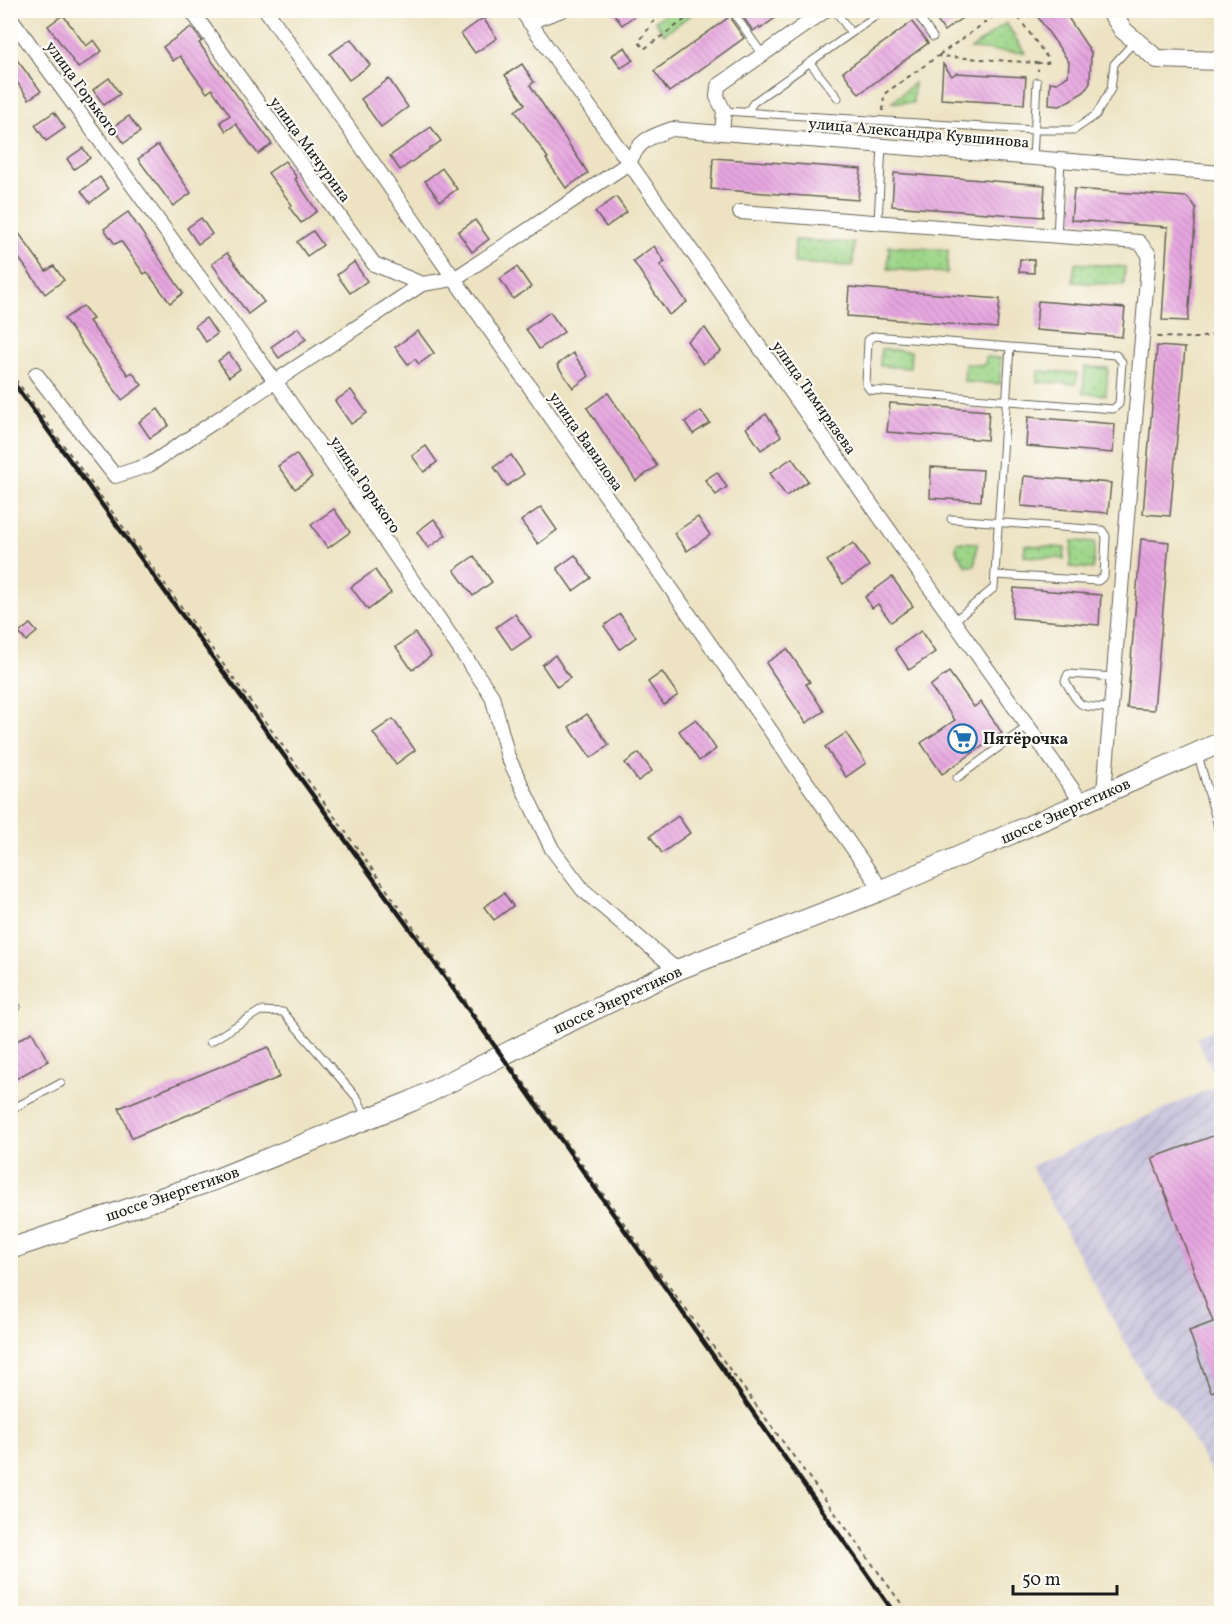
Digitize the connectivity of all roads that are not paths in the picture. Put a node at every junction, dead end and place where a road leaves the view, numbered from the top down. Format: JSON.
{"nodes":[{"id":1,"x":191,"y":10,"type":"edge"},
{"id":2,"x":266,"y":10,"type":"edge"},
{"id":3,"x":562,"y":10,"type":"edge"},
{"id":4,"x":826,"y":10,"type":"edge"},
{"id":5,"x":835,"y":10,"type":"edge"},
{"id":6,"x":884,"y":10,"type":"edge"},
{"id":7,"x":914,"y":10,"type":"edge"},
{"id":8,"x":1110,"y":10,"type":"edge"},
{"id":9,"x":525,"y":16,"type":"edge"},
{"id":10,"x":10,"y":17,"type":"edge"},
{"id":11,"x":737,"y":18,"type":"dead end"},
{"id":12,"x":851,"y":33,"type":"junction"},
{"id":13,"x":933,"y":37,"type":"dead end"},
{"id":14,"x":1135,"y":40,"type":"junction"},
{"id":15,"x":763,"y":55,"type":"junction"},
{"id":16,"x":1221,"y":61,"type":"edge"},
{"id":17,"x":810,"y":63,"type":"junction"},
{"id":18,"x":1037,"y":82,"type":"road end"},
{"id":19,"x":838,"y":98,"type":"dead end"},
{"id":20,"x":724,"y":111,"type":"junction"},
{"id":21,"x":747,"y":112,"type":"junction"},
{"id":22,"x":1035,"y":130,"type":"junction"},
{"id":23,"x":722,"y":132,"type":"junction"},
{"id":24,"x":882,"y":145,"type":"junction"},
{"id":25,"x":1033,"y":158,"type":"junction"},
{"id":26,"x":1061,"y":160,"type":"junction"},
{"id":27,"x":629,"y":164,"type":"junction"},
{"id":28,"x":1221,"y":173,"type":"edge"},
{"id":29,"x":741,"y":212,"type":"dead end"},
{"id":30,"x":878,"y":222,"type":"junction"},
{"id":31,"x":1057,"y":236,"type":"junction"},
{"id":32,"x":454,"y":279,"type":"junction"},
{"id":33,"x":422,"y":284,"type":"junction"},
{"id":34,"x":1010,"y":347,"type":"junction"},
{"id":35,"x":36,"y":374,"type":"dead end"},
{"id":36,"x":275,"y":381,"type":"junction"},
{"id":37,"x":1007,"y":400,"type":"junction"},
{"id":38,"x":951,"y":519,"type":"dead end"},
{"id":39,"x":998,"y":523,"type":"junction"},
{"id":40,"x":995,"y":575,"type":"junction"},
{"id":41,"x":954,"y":621,"type":"junction"},
{"id":42,"x":1114,"y":677,"type":"junction"},
{"id":43,"x":1111,"y":708,"type":"junction"},
{"id":44,"x":1028,"y":726,"type":"junction"},
{"id":45,"x":1221,"y":742,"type":"edge"},
{"id":46,"x":1198,"y":752,"type":"junction"},
{"id":47,"x":957,"y":778,"type":"dead end"},
{"id":48,"x":1104,"y":792,"type":"junction"},
{"id":49,"x":1083,"y":804,"type":"junction"},
{"id":50,"x":1221,"y":841,"type":"edge"},
{"id":51,"x":882,"y":890,"type":"junction"},
{"id":52,"x":677,"y":970,"type":"junction"},
{"id":53,"x":210,"y":1042,"type":"dead end"},
{"id":54,"x":61,"y":1083,"type":"dead end"},
{"id":55,"x":10,"y":1110,"type":"edge"},
{"id":56,"x":367,"y":1119,"type":"junction"},
{"id":57,"x":10,"y":1249,"type":"edge"}],
"edges":[{"from":1,"to":33,"type":"street","name":"улица Мичурина"},
{"from":2,"to":32,"type":"street","name":"улица Вавилова"},
{"from":3,"to":9,"type":"street"},
{"from":4,"to":15,"type":"street"},
{"from":5,"to":12,"type":"lane"},
{"from":6,"to":12,"type":"lane"},
{"from":7,"to":13,"type":"lane"},
{"from":8,"to":14,"type":"street"},
{"from":9,"to":27,"type":"street","name":"улица Тимирязева"},
{"from":10,"to":36,"type":"street","name":"улица Горького"},
{"from":11,"to":15,"type":"lane"},
{"from":12,"to":17,"type":"lane"},
{"from":14,"to":16,"type":"street"},
{"from":14,"to":22,"type":"lane"},
{"from":15,"to":20,"type":"street"},
{"from":17,"to":19,"type":"lane"},
{"from":17,"to":21,"type":"lane"},
{"from":18,"to":22,"type":"lane"},
{"from":20,"to":21,"type":"lane"},
{"from":20,"to":23,"type":"street"},
{"from":21,"to":22,"type":"lane"},
{"from":22,"to":25,"type":"lane"},
{"from":23,"to":24,"type":"street","name":"улица Александра Кувшинова"},
{"from":23,"to":27,"type":"street","name":"улица Александра Кувшинова"},
{"from":24,"to":25,"type":"street","name":"улица Александра Кувшинова"},
{"from":24,"to":30,"type":"lane"},
{"from":25,"to":26,"type":"street","name":"улица Александра Кувшинова"},
{"from":26,"to":28,"type":"street","name":"улица Александра Кувшинова"},
{"from":26,"to":31,"type":"lane"},
{"from":27,"to":32,"type":"street"},
{"from":27,"to":41,"type":"street","name":"улица Тимирязева"},
{"from":29,"to":30,"type":"street"},
{"from":30,"to":31,"type":"street"},
{"from":31,"to":42,"type":"street"},
{"from":32,"to":33,"type":"street"},
{"from":32,"to":51,"type":"street","name":"улица Вавилова"},
{"from":33,"to":36,"type":"street"},
{"from":34,"to":37,"type":"lane"},
{"from":34,"to":37,"type":"lane"},
{"from":34,"to":37,"type":"lane"},
{"from":35,"to":36,"type":"street"},
{"from":36,"to":52,"type":"street","name":"улица Горького"},
{"from":37,"to":39,"type":"lane"},
{"from":38,"to":39,"type":"lane"},
{"from":39,"to":40,"type":"lane"},
{"from":39,"to":40,"type":"lane"},
{"from":40,"to":41,"type":"lane"},
{"from":41,"to":44,"type":"street","name":"улица Тимирязева"},
{"from":42,"to":43,"type":"street"},
{"from":42,"to":43,"type":"lane"},
{"from":43,"to":48,"type":"street"},
{"from":44,"to":47,"type":"lane"},
{"from":44,"to":49,"type":"street","name":"улица Тимирязева"},
{"from":45,"to":46,"type":"main road","name":"шоссе Энергетиков"},
{"from":46,"to":48,"type":"main road","name":"шоссе Энергетиков"},
{"from":46,"to":50,"type":"lane"},
{"from":48,"to":49,"type":"main road","name":"шоссе Энергетиков"},
{"from":49,"to":51,"type":"main road","name":"шоссе Энергетиков"},
{"from":51,"to":52,"type":"main road","name":"шоссе Энергетиков"},
{"from":52,"to":56,"type":"main road","name":"шоссе Энергетиков"},
{"from":53,"to":56,"type":"lane"},
{"from":54,"to":55,"type":"lane"},
{"from":56,"to":57,"type":"main road","name":"шоссе Энергетиков"}]}
